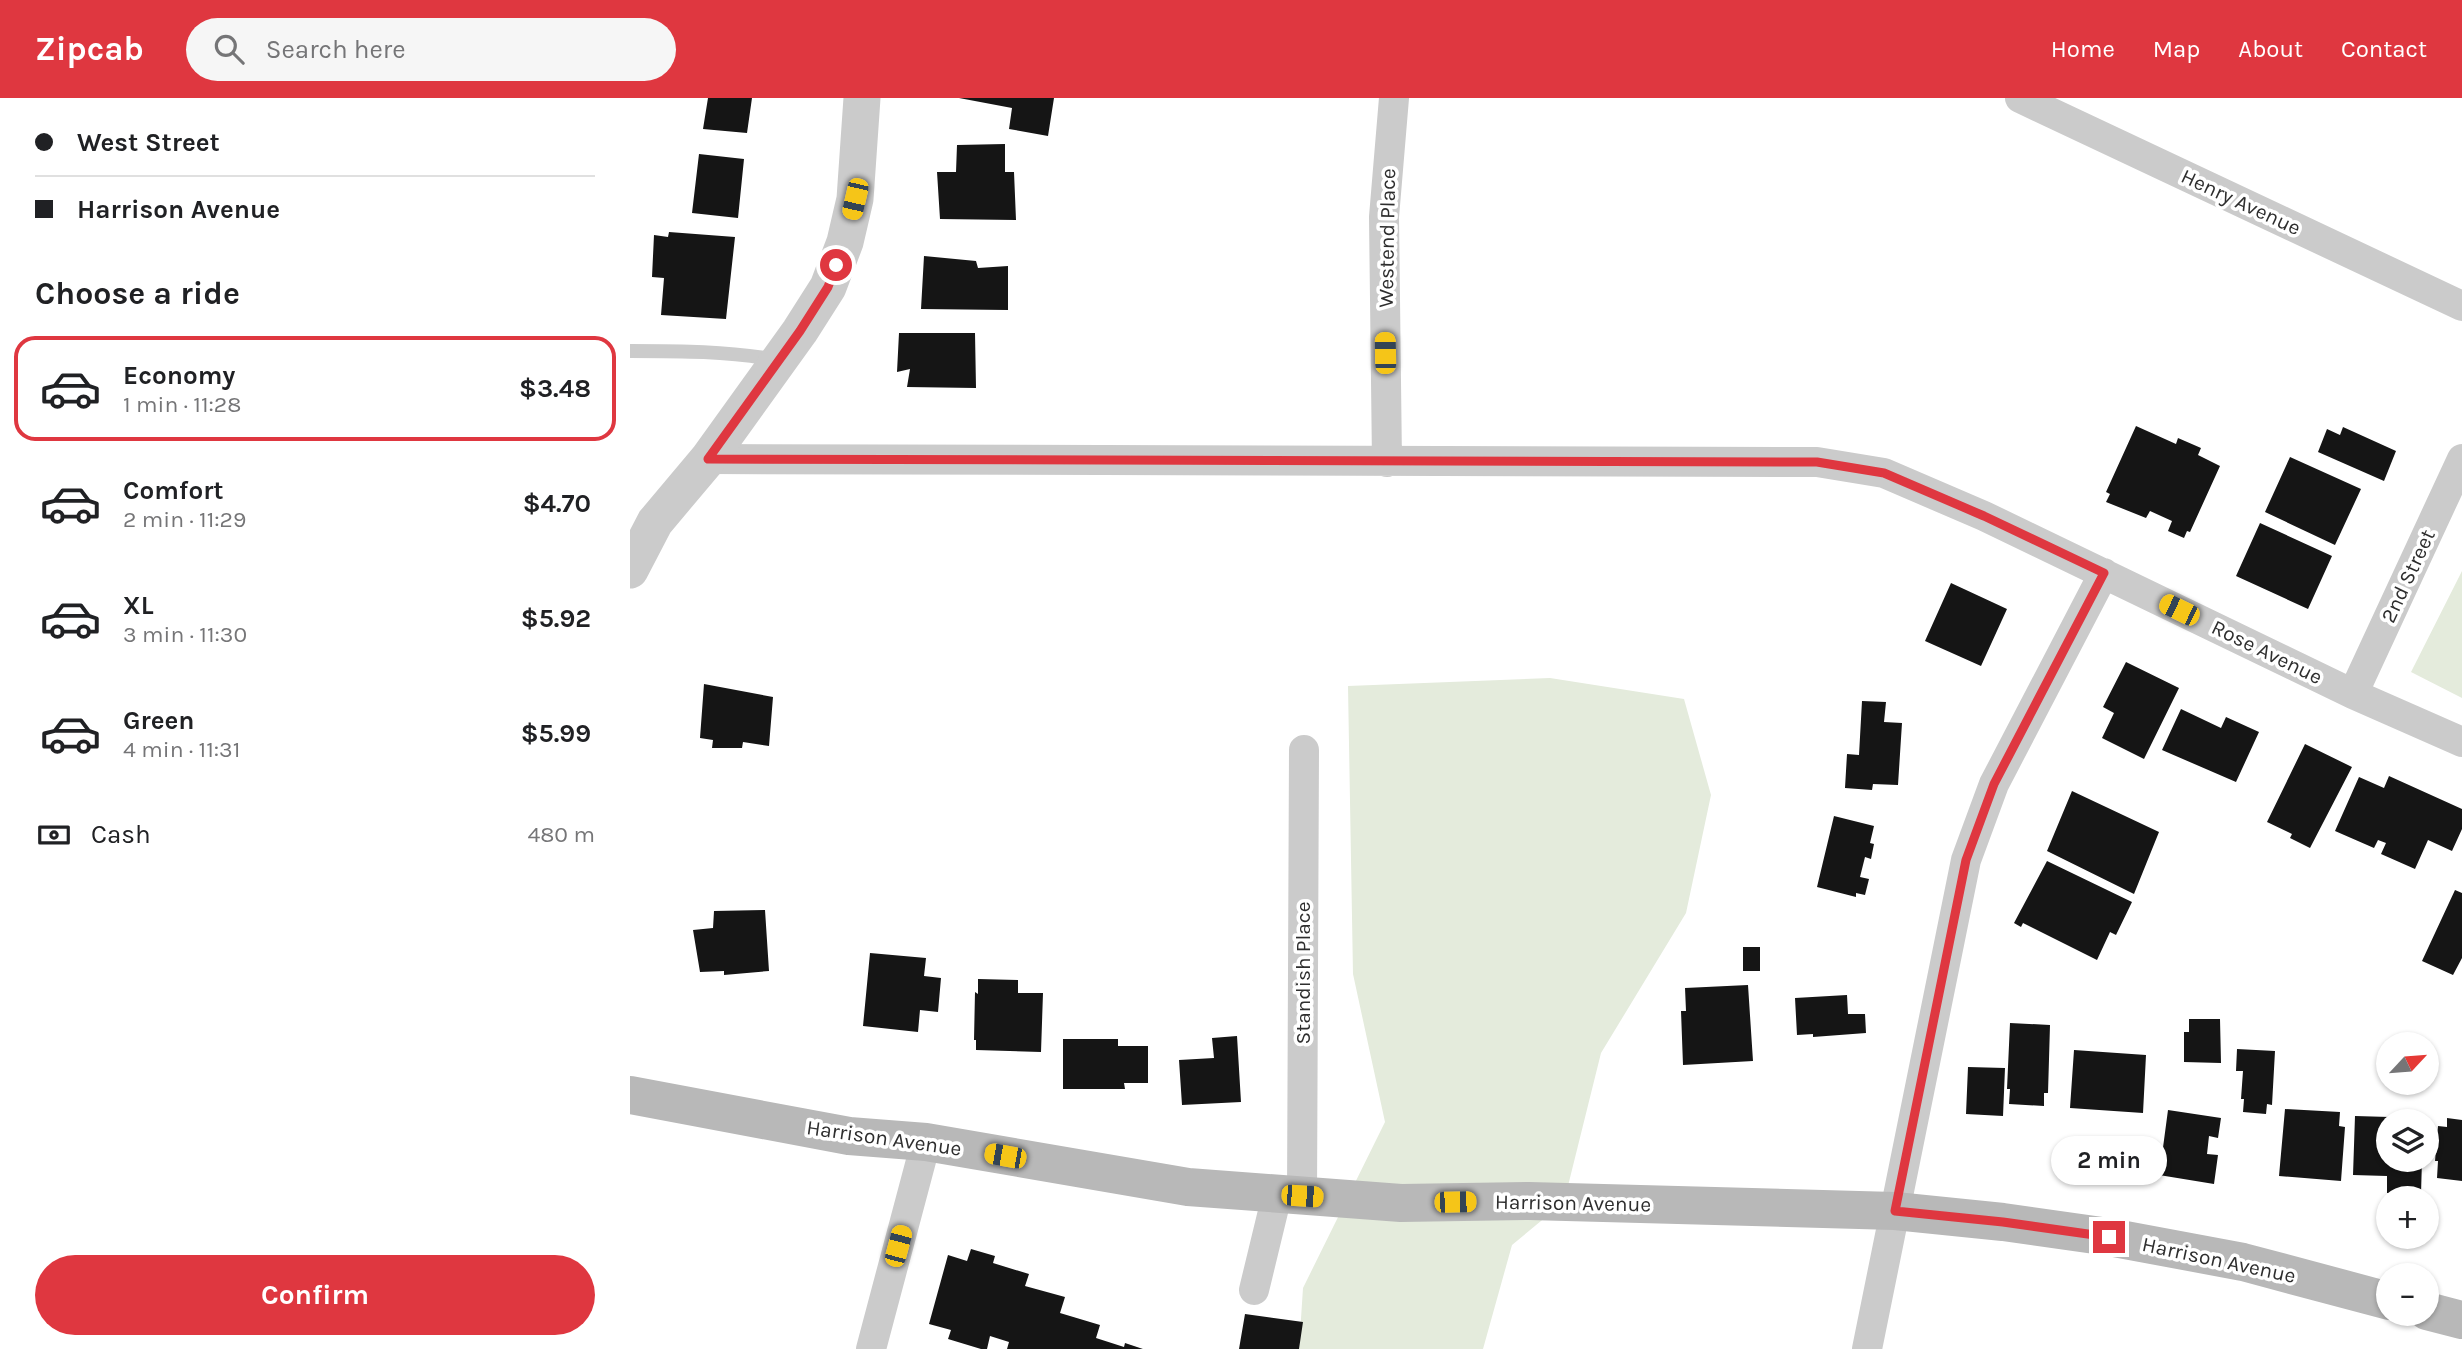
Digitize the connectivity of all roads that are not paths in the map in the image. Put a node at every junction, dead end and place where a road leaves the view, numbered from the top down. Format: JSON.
{"nodes":[{"id":1,"x":862,"y":98,"type":"edge"},
{"id":2,"x":1394,"y":98,"type":"edge"},
{"id":3,"x":2020,"y":98,"type":"edge"},
{"id":4,"x":2462,"y":306,"type":"edge"},
{"id":5,"x":630,"y":351,"type":"edge"},
{"id":6,"x":778,"y":360,"type":"junction"},
{"id":7,"x":708,"y":459,"type":"junction"},
{"id":8,"x":2462,"y":459,"type":"edge"},
{"id":9,"x":1387,"y":462,"type":"junction"},
{"id":10,"x":630,"y":570,"type":"edge"},
{"id":11,"x":2104,"y":573,"type":"junction"},
{"id":12,"x":2353,"y":694,"type":"junction"},
{"id":13,"x":2462,"y":742,"type":"edge"},
{"id":14,"x":1304,"y":750,"type":"dead end"},
{"id":15,"x":630,"y":1095,"type":"edge"},
{"id":16,"x":926,"y":1142,"type":"junction"},
{"id":17,"x":1290,"y":1196,"type":"junction"},
{"id":18,"x":1895,"y":1211,"type":"junction"},
{"id":19,"x":1254,"y":1290,"type":"dead end"},
{"id":20,"x":2376,"y":1298,"type":"edge"},
{"id":21,"x":2439,"y":1314,"type":"edge"},
{"id":22,"x":2462,"y":1320,"type":"edge"},
{"id":23,"x":871,"y":1349,"type":"edge"},
{"id":24,"x":1867,"y":1349,"type":"edge"}],
"edges":[{"from":1,"to":6,"type":"street"},
{"from":2,"to":9,"type":"street","name":"Westend Place"},
{"from":3,"to":4,"type":"street","name":"Henry Avenue"},
{"from":5,"to":6,"type":"lane"},
{"from":6,"to":7,"type":"street"},
{"from":7,"to":9,"type":"street","name":"Rose Avenue"},
{"from":7,"to":10,"type":"street"},
{"from":8,"to":12,"type":"street","name":"2nd Street"},
{"from":9,"to":11,"type":"street","name":"Rose Avenue"},
{"from":11,"to":12,"type":"street","name":"Rose Avenue"},
{"from":11,"to":18,"type":"street"},
{"from":12,"to":13,"type":"street","name":"Rose Avenue"},
{"from":14,"to":17,"type":"street","name":"Standish Place"},
{"from":15,"to":16,"type":"main road","name":"Harrison Avenue"},
{"from":16,"to":17,"type":"main road","name":"Harrison Avenue"},
{"from":16,"to":23,"type":"street"},
{"from":17,"to":18,"type":"main road","name":"Harrison Avenue"},
{"from":17,"to":19,"type":"street","name":"Standish Place"},
{"from":18,"to":20,"type":"main road","name":"Harrison Avenue"},
{"from":18,"to":24,"type":"street"},
{"from":21,"to":22,"type":"main road"}]}
